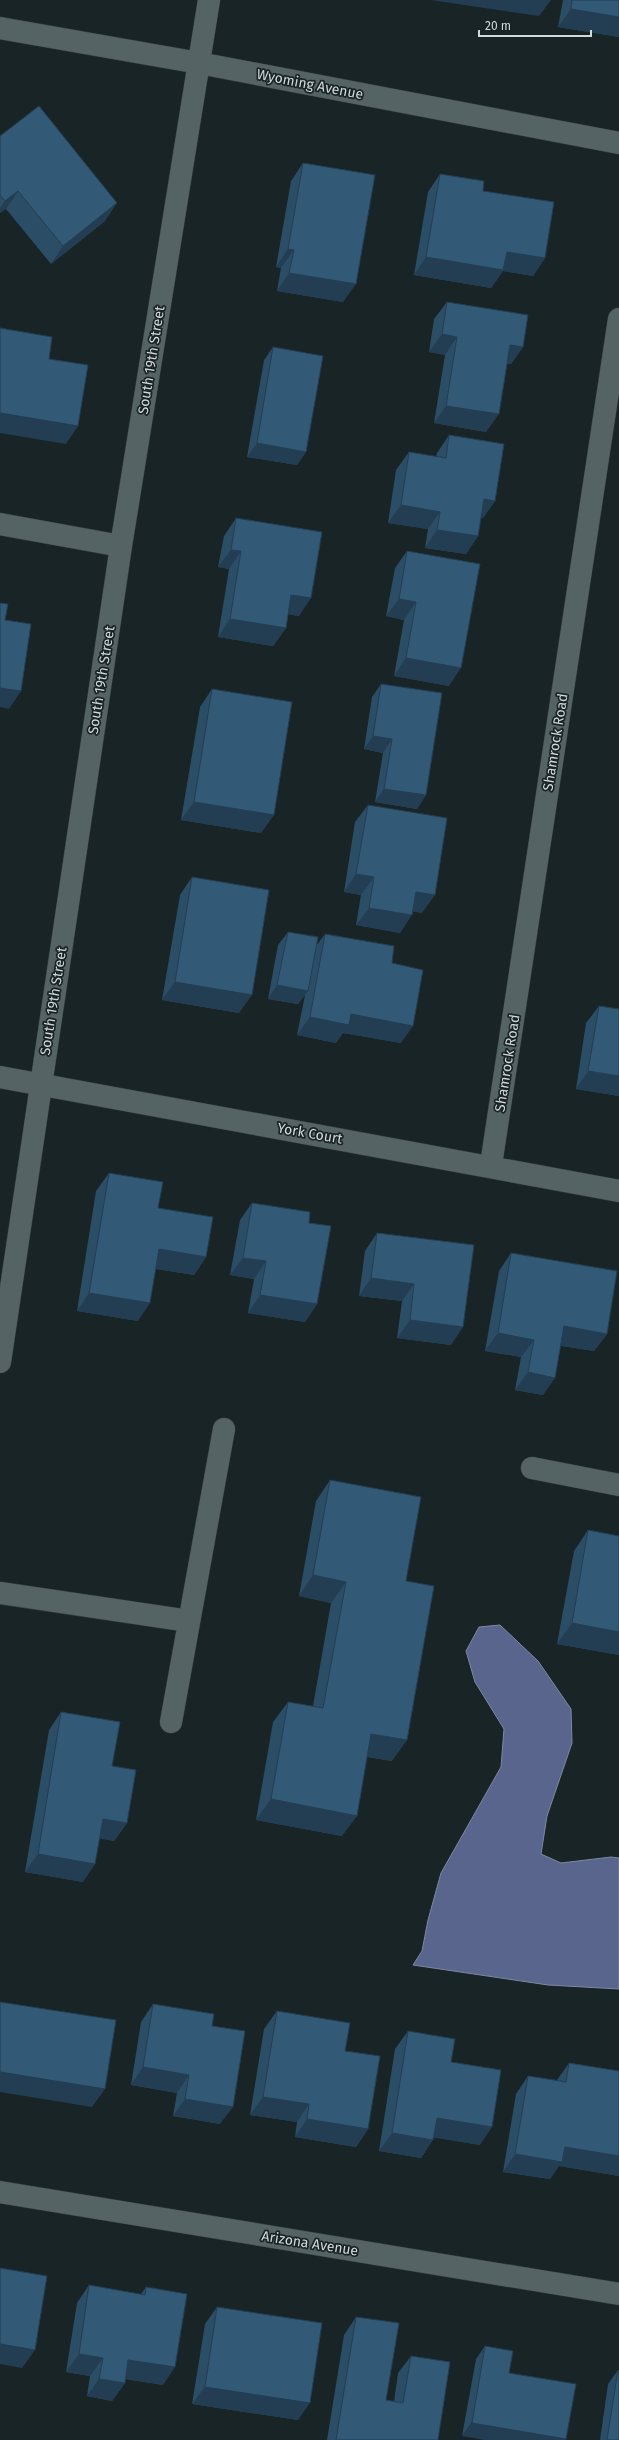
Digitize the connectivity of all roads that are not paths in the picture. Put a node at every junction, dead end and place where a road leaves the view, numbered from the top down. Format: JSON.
{"nodes":[{"id":1,"x":209,"y":0,"type":"edge"},
{"id":2,"x":0,"y":28,"type":"edge"},
{"id":3,"x":198,"y":63,"type":"junction"},
{"id":4,"x":619,"y":143,"type":"edge"},
{"id":5,"x":619,"y":319,"type":"edge"},
{"id":6,"x":0,"y":524,"type":"edge"},
{"id":7,"x":121,"y":546,"type":"junction"},
{"id":8,"x":0,"y":1077,"type":"edge"},
{"id":9,"x":40,"y":1084,"type":"junction"},
{"id":10,"x":491,"y":1165,"type":"junction"},
{"id":11,"x":619,"y":1190,"type":"edge"},
{"id":12,"x":0,"y":1362,"type":"edge"},
{"id":13,"x":224,"y":1429,"type":"dead end"},
{"id":14,"x":532,"y":1468,"type":"dead end"},
{"id":15,"x":619,"y":1484,"type":"edge"},
{"id":16,"x":0,"y":1593,"type":"edge"},
{"id":17,"x":189,"y":1621,"type":"junction"},
{"id":18,"x":171,"y":1722,"type":"dead end"},
{"id":19,"x":0,"y":2192,"type":"edge"},
{"id":20,"x":619,"y":2294,"type":"edge"}],
"edges":[{"from":1,"to":3,"type":"street","name":"South 19th Street"},
{"from":2,"to":3,"type":"street","name":"Wyoming Avenue"},
{"from":3,"to":4,"type":"street","name":"Wyoming Avenue"},
{"from":3,"to":7,"type":"street","name":"South 19th Street"},
{"from":5,"to":10,"type":"street","name":"Shamrock Road"},
{"from":6,"to":7,"type":"street"},
{"from":7,"to":9,"type":"street","name":"South 19th Street"},
{"from":8,"to":9,"type":"street","name":"York Court"},
{"from":9,"to":10,"type":"street","name":"York Court"},
{"from":9,"to":12,"type":"street","name":"South 19th Street"},
{"from":10,"to":11,"type":"street","name":"York Court"},
{"from":13,"to":17,"type":"street"},
{"from":14,"to":15,"type":"street"},
{"from":16,"to":17,"type":"street"},
{"from":17,"to":18,"type":"street"},
{"from":19,"to":20,"type":"street","name":"Arizona Avenue"}]}
